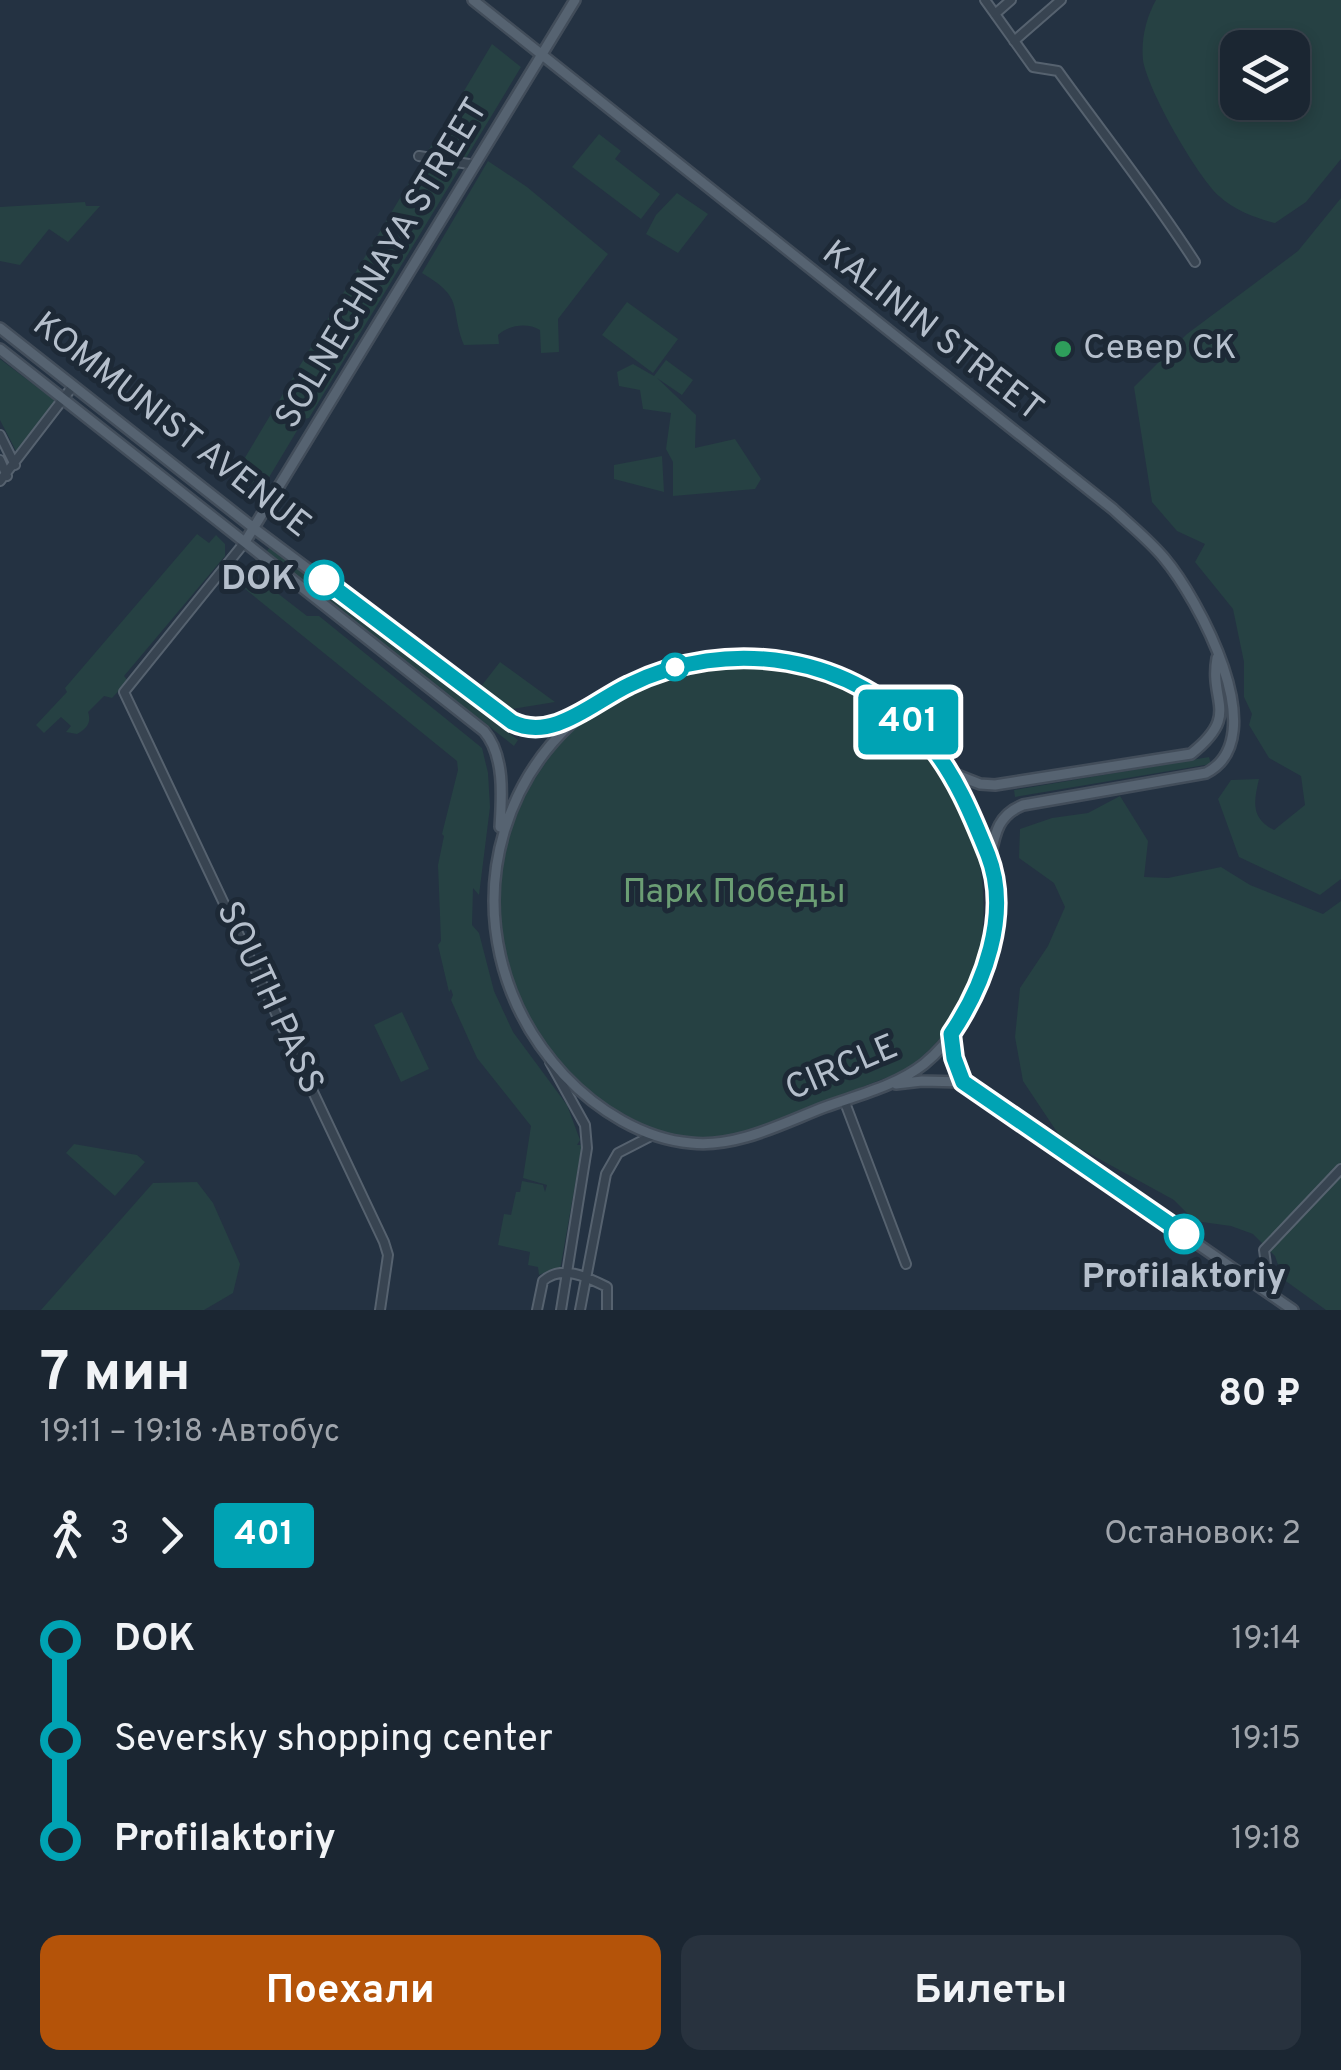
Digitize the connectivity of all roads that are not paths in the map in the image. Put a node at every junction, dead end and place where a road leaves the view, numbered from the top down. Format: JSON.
{"nodes":[{"id":1,"x":473,"y":0,"type":"edge"},
{"id":2,"x":576,"y":0,"type":"edge"},
{"id":3,"x":985,"y":0,"type":"edge"},
{"id":4,"x":1011,"y":0,"type":"edge"},
{"id":5,"x":1062,"y":0,"type":"edge"},
{"id":6,"x":996,"y":14,"type":"junction"},
{"id":7,"x":1014,"y":40,"type":"junction"},
{"id":8,"x":541,"y":55,"type":"junction"},
{"id":9,"x":418,"y":156,"type":"dead end"},
{"id":10,"x":475,"y":164,"type":"junction"},
{"id":11,"x":1194,"y":262,"type":"dead end"},
{"id":12,"x":0,"y":328,"type":"edge"},
{"id":13,"x":0,"y":350,"type":"edge"},
{"id":14,"x":74,"y":386,"type":"junction"},
{"id":15,"x":65,"y":400,"type":"junction"},
{"id":16,"x":0,"y":435,"type":"edge"},
{"id":17,"x":0,"y":460,"type":"edge"},
{"id":18,"x":15,"y":465,"type":"junction"},
{"id":19,"x":4,"y":478,"type":"edge"},
{"id":20,"x":255,"y":529,"type":"junction"},
{"id":21,"x":244,"y":542,"type":"junction"},
{"id":22,"x":1217,"y":658,"type":"junction"},
{"id":23,"x":124,"y":692,"type":"joint"},
{"id":24,"x":595,"y":705,"type":"junction"},
{"id":25,"x":949,"y":772,"type":"junction"},
{"id":26,"x":498,"y":850,"type":"junction"},
{"id":27,"x":990,"y":860,"type":"junction"},
{"id":28,"x":951,"y":1034,"type":"junction"},
{"id":29,"x":548,"y":1058,"type":"junction"},
{"id":30,"x":963,"y":1082,"type":"junction"},
{"id":31,"x":886,"y":1086,"type":"junction"},
{"id":32,"x":844,"y":1100,"type":"junction"},
{"id":33,"x":654,"y":1135,"type":"junction"},
{"id":34,"x":1341,"y":1169,"type":"edge"},
{"id":35,"x":906,"y":1264,"type":"dead end"},
{"id":36,"x":568,"y":1273,"type":"junction"},
{"id":37,"x":586,"y":1277,"type":"junction"},
{"id":38,"x":1270,"y":1294,"type":"junction"},
{"id":39,"x":380,"y":1310,"type":"edge"},
{"id":40,"x":537,"y":1310,"type":"edge"},
{"id":41,"x":561,"y":1310,"type":"edge"},
{"id":42,"x":580,"y":1310,"type":"edge"},
{"id":43,"x":607,"y":1310,"type":"edge"},
{"id":44,"x":1293,"y":1310,"type":"edge"}],
"edges":[{"from":1,"to":8,"type":"main road","name":"KALININ STREET"},
{"from":2,"to":8,"type":"main road","name":"SOLNECHNAYA STREET"},
{"from":3,"to":6,"type":"street"},
{"from":4,"to":6,"type":"street"},
{"from":5,"to":7,"type":"street"},
{"from":6,"to":7,"type":"street"},
{"from":7,"to":11,"type":"street"},
{"from":8,"to":10,"type":"main road","name":"SOLNECHNAYA STREET"},
{"from":8,"to":22,"type":"main road","name":"KALININ STREET"},
{"from":9,"to":10,"type":"street"},
{"from":10,"to":20,"type":"main road","name":"SOLNECHNAYA STREET"},
{"from":12,"to":14,"type":"main road","name":"KOMMUNIST AVENUE"},
{"from":13,"to":15,"type":"main road","name":"KOMMUNIST AVENUE"},
{"from":14,"to":15,"type":"street"},
{"from":14,"to":20,"type":"main road","name":"KOMMUNIST AVENUE"},
{"from":15,"to":18,"type":"street"},
{"from":15,"to":21,"type":"main road","name":"KOMMUNIST AVENUE"},
{"from":16,"to":18,"type":"street"},
{"from":17,"to":19,"type":"street"},
{"from":18,"to":19,"type":"street"},
{"from":20,"to":21,"type":"main road","name":"SOLNECHNAYA STREET"},
{"from":20,"to":24,"type":"main road","name":"KOMMUNIST AVENUE"},
{"from":21,"to":23,"type":"street","name":"SOLNECHNAYA STREET"},
{"from":21,"to":26,"type":"main road","name":"KOMMUNIST AVENUE"},
{"from":22,"to":25,"type":"main road"},
{"from":22,"to":27,"type":"main road","name":"KALININ STREET"},
{"from":23,"to":39,"type":"street","name":"SOUTH PASS"},
{"from":24,"to":25,"type":"main road","name":"CIRCLE"},
{"from":24,"to":26,"type":"main road","name":"CIRCLE"},
{"from":25,"to":27,"type":"main road","name":"CIRCLE"},
{"from":26,"to":29,"type":"main road","name":"CIRCLE"},
{"from":27,"to":28,"type":"main road","name":"CIRCLE"},
{"from":28,"to":30,"type":"main road"},
{"from":28,"to":31,"type":"main road","name":"CIRCLE"},
{"from":29,"to":33,"type":"main road","name":"CIRCLE"},
{"from":29,"to":36,"type":"street"},
{"from":30,"to":31,"type":"main road"},
{"from":30,"to":38,"type":"main road"},
{"from":31,"to":32,"type":"main road","name":"CIRCLE"},
{"from":32,"to":33,"type":"main road","name":"CIRCLE"},
{"from":32,"to":35,"type":"street"},
{"from":33,"to":37,"type":"street"},
{"from":34,"to":38,"type":"street"},
{"from":36,"to":37,"type":"street"},
{"from":36,"to":40,"type":"street"},
{"from":36,"to":41,"type":"street"},
{"from":37,"to":42,"type":"street"},
{"from":37,"to":43,"type":"street"},
{"from":38,"to":44,"type":"main road"}]}
